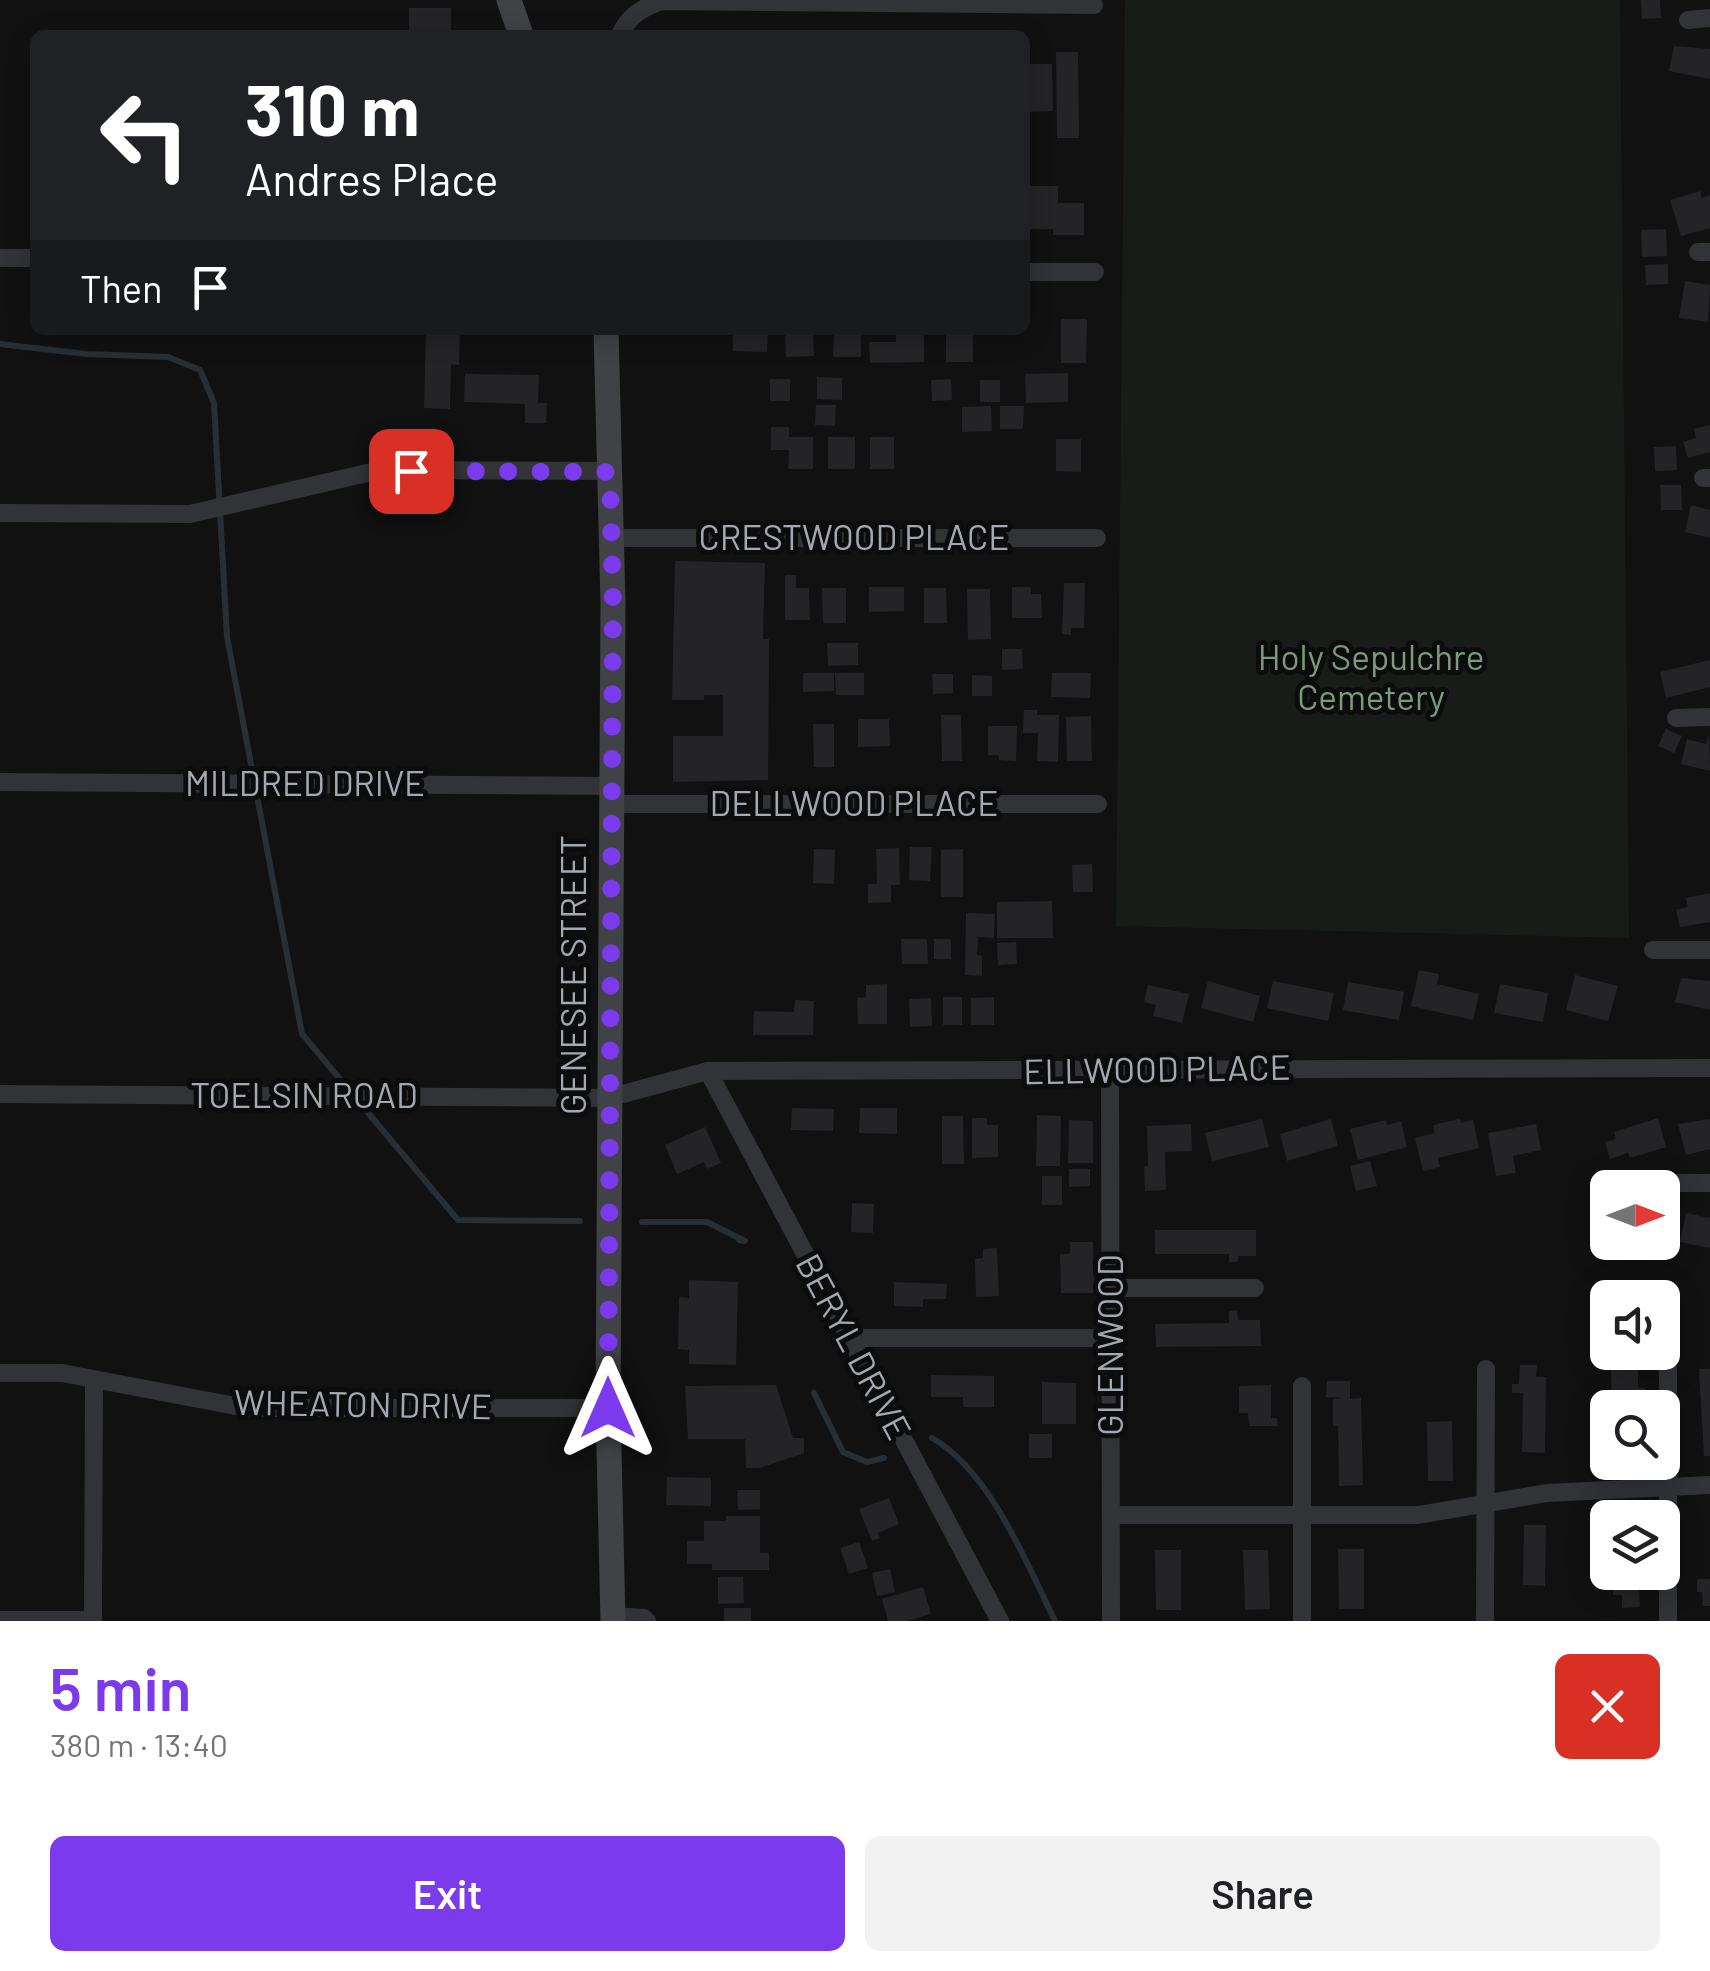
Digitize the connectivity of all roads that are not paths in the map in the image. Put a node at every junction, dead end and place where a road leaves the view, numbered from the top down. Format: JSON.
{"nodes":[{"id":1,"x":509,"y":0,"type":"edge"},
{"id":2,"x":1094,"y":5,"type":"dead end"},
{"id":3,"x":1710,"y":18,"type":"edge"},
{"id":4,"x":1688,"y":20,"type":"dead end"},
{"id":5,"x":519,"y":30,"type":"edge"},
{"id":6,"x":623,"y":30,"type":"edge"},
{"id":7,"x":0,"y":258,"type":"edge"},
{"id":8,"x":30,"y":258,"type":"edge"},
{"id":9,"x":1030,"y":272,"type":"edge"},
{"id":10,"x":1095,"y":272,"type":"dead end"},
{"id":11,"x":606,"y":335,"type":"edge"},
{"id":12,"x":610,"y":472,"type":"junction"},
{"id":13,"x":0,"y":513,"type":"edge"},
{"id":14,"x":612,"y":538,"type":"junction"},
{"id":15,"x":1097,"y":538,"type":"dead end"},
{"id":16,"x":1710,"y":717,"type":"edge"},
{"id":17,"x":1676,"y":718,"type":"dead end"},
{"id":18,"x":0,"y":782,"type":"edge"},
{"id":19,"x":610,"y":795,"type":"junction"},
{"id":20,"x":1098,"y":804,"type":"dead end"},
{"id":21,"x":1653,"y":950,"type":"dead end"},
{"id":22,"x":1710,"y":950,"type":"edge"},
{"id":23,"x":1710,"y":1068,"type":"edge"},
{"id":24,"x":1110,"y":1070,"type":"junction"},
{"id":25,"x":708,"y":1071,"type":"junction"},
{"id":26,"x":0,"y":1094,"type":"edge"},
{"id":27,"x":608,"y":1098,"type":"junction"},
{"id":28,"x":1680,"y":1183,"type":"edge"},
{"id":29,"x":1710,"y":1183,"type":"edge"},
{"id":30,"x":1111,"y":1288,"type":"junction"},
{"id":31,"x":1255,"y":1288,"type":"dead end"},
{"id":32,"x":848,"y":1338,"type":"junction"},
{"id":33,"x":1111,"y":1338,"type":"junction"},
{"id":34,"x":1486,"y":1369,"type":"dead end"},
{"id":35,"x":1668,"y":1370,"type":"edge"},
{"id":36,"x":0,"y":1373,"type":"edge"},
{"id":37,"x":94,"y":1379,"type":"junction"},
{"id":38,"x":1302,"y":1386,"type":"dead end"},
{"id":39,"x":608,"y":1408,"type":"junction"},
{"id":40,"x":1710,"y":1485,"type":"edge"},
{"id":41,"x":1668,"y":1486,"type":"junction"},
{"id":42,"x":1486,"y":1502,"type":"junction"},
{"id":43,"x":1111,"y":1515,"type":"junction"},
{"id":44,"x":1302,"y":1515,"type":"junction"},
{"id":45,"x":612,"y":1618,"type":"edge"},
{"id":46,"x":1485,"y":1619,"type":"edge"},
{"id":47,"x":0,"y":1620,"type":"edge"},
{"id":48,"x":1302,"y":1620,"type":"edge"},
{"id":49,"x":93,"y":1621,"type":"edge"},
{"id":50,"x":646,"y":1621,"type":"edge"},
{"id":51,"x":1000,"y":1621,"type":"edge"},
{"id":52,"x":1111,"y":1621,"type":"edge"},
{"id":53,"x":1668,"y":1621,"type":"edge"}],
"edges":[{"from":1,"to":5,"type":"main road"},
{"from":2,"to":6,"type":"street"},
{"from":3,"to":4,"type":"street"},
{"from":7,"to":8,"type":"street"},
{"from":9,"to":10,"type":"street"},
{"from":11,"to":12,"type":"main road","name":"GENESEE STREET"},
{"from":12,"to":13,"type":"street"},
{"from":12,"to":14,"type":"main road","name":"GENESEE STREET"},
{"from":14,"to":15,"type":"street","name":"CRESTWOOD PLACE"},
{"from":14,"to":19,"type":"main road","name":"GENESEE STREET"},
{"from":16,"to":17,"type":"street"},
{"from":18,"to":19,"type":"street","name":"MILDRED DRIVE"},
{"from":19,"to":20,"type":"street","name":"DELLWOOD PLACE"},
{"from":19,"to":27,"type":"main road","name":"GENESEE STREET"},
{"from":21,"to":22,"type":"street"},
{"from":23,"to":24,"type":"street","name":"ELLWOOD PLACE"},
{"from":24,"to":25,"type":"street","name":"ELLWOOD PLACE"},
{"from":24,"to":30,"type":"street","name":"GLENWOOD"},
{"from":25,"to":27,"type":"street","name":"ELLWOOD PLACE"},
{"from":25,"to":32,"type":"street","name":"BERYL DRIVE"},
{"from":26,"to":27,"type":"street","name":"TOELSIN ROAD"},
{"from":27,"to":39,"type":"main road","name":"GENESEE STREET"},
{"from":28,"to":29,"type":"street"},
{"from":30,"to":31,"type":"street"},
{"from":30,"to":33,"type":"street","name":"GLENWOOD"},
{"from":32,"to":33,"type":"street"},
{"from":32,"to":51,"type":"street","name":"BERYL DRIVE"},
{"from":33,"to":43,"type":"street","name":"GLENWOOD"},
{"from":34,"to":42,"type":"street"},
{"from":35,"to":41,"type":"street"},
{"from":36,"to":37,"type":"street","name":"WHEATON DRIVE"},
{"from":37,"to":39,"type":"street","name":"WHEATON DRIVE"},
{"from":37,"to":49,"type":"street"},
{"from":38,"to":44,"type":"street"},
{"from":39,"to":45,"type":"main road","name":"GENESEE STREET"},
{"from":40,"to":41,"type":"street"},
{"from":41,"to":42,"type":"street"},
{"from":41,"to":53,"type":"street"},
{"from":42,"to":44,"type":"street"},
{"from":42,"to":46,"type":"street"},
{"from":43,"to":44,"type":"street"},
{"from":43,"to":52,"type":"street","name":"GLENWOOD"},
{"from":44,"to":48,"type":"street"},
{"from":45,"to":50,"type":"street"},
{"from":47,"to":49,"type":"street"}]}
